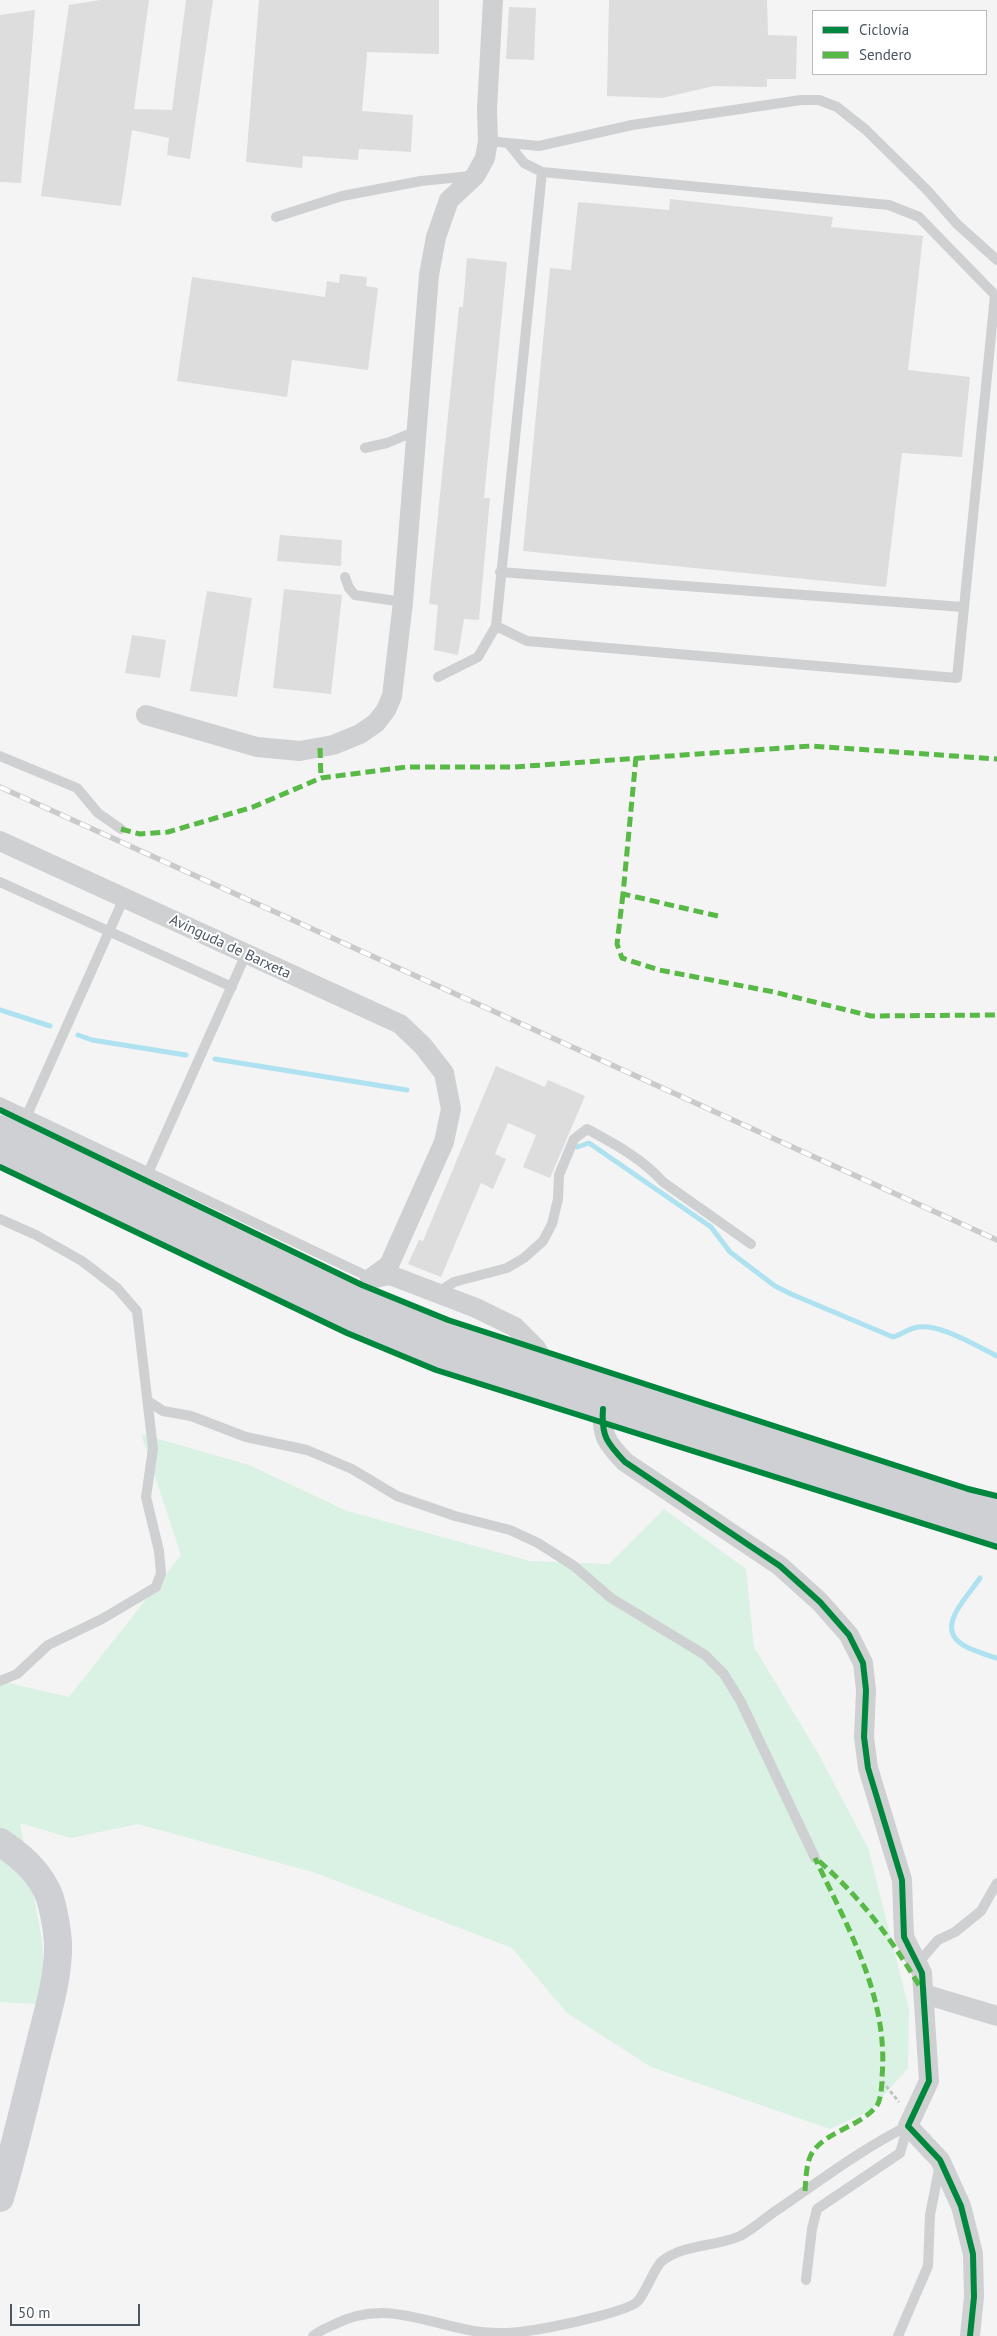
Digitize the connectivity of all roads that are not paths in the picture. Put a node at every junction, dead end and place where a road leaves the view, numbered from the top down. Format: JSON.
{"nodes":[{"id":1,"x":492,"y":0,"type":"edge"},
{"id":2,"x":498,"y":142,"type":"junction"},
{"id":3,"x":542,"y":172,"type":"junction"},
{"id":4,"x":475,"y":176,"type":"junction"},
{"id":5,"x":276,"y":217,"type":"dead end"},
{"id":6,"x":997,"y":260,"type":"edge"},
{"id":7,"x":416,"y":431,"type":"junction"},
{"id":8,"x":365,"y":448,"type":"dead end"},
{"id":9,"x":500,"y":572,"type":"junction"},
{"id":10,"x":345,"y":577,"type":"dead end"},
{"id":11,"x":403,"y":602,"type":"junction"},
{"id":12,"x":963,"y":608,"type":"junction"},
{"id":13,"x":496,"y":626,"type":"junction"},
{"id":14,"x":438,"y":677,"type":"dead end"},
{"id":15,"x":146,"y":715,"type":"dead end"},
{"id":16,"x":0,"y":756,"type":"edge"},
{"id":17,"x":121,"y":829,"type":"dead end"},
{"id":18,"x":0,"y":842,"type":"edge"},
{"id":19,"x":0,"y":882,"type":"edge"},
{"id":20,"x":124,"y":898,"type":"junction"},
{"id":21,"x":108,"y":931,"type":"junction"},
{"id":22,"x":246,"y":954,"type":"junction"},
{"id":23,"x":232,"y":987,"type":"junction"},
{"id":24,"x":0,"y":1102,"type":"edge"},
{"id":25,"x":26,"y":1115,"type":"junction"},
{"id":26,"x":0,"y":1129,"type":"edge"},
{"id":27,"x":0,"y":1155,"type":"edge"},
{"id":28,"x":148,"y":1173,"type":"junction"},
{"id":29,"x":0,"y":1219,"type":"edge"},
{"id":30,"x":751,"y":1244,"type":"dead end"},
{"id":31,"x":361,"y":1286,"type":"junction"},
{"id":32,"x":437,"y":1293,"type":"junction"},
{"id":33,"x":545,"y":1365,"type":"junction"},
{"id":34,"x":148,"y":1401,"type":"junction"},
{"id":35,"x":604,"y":1409,"type":"junction"},
{"id":36,"x":997,"y":1508,"type":"edge"},
{"id":37,"x":997,"y":1534,"type":"edge"},
{"id":38,"x":0,"y":1681,"type":"edge"},
{"id":39,"x":0,"y":1842,"type":"edge"},
{"id":40,"x":815,"y":1858,"type":"dead end"},
{"id":41,"x":997,"y":1883,"type":"edge"},
{"id":42,"x":918,"y":1963,"type":"junction"},
{"id":43,"x":924,"y":1994,"type":"junction"},
{"id":44,"x":997,"y":2016,"type":"edge"},
{"id":45,"x":910,"y":2121,"type":"junction"},
{"id":46,"x":940,"y":2160,"type":"junction"},
{"id":47,"x":0,"y":2198,"type":"edge"},
{"id":48,"x":806,"y":2280,"type":"dead end"},
{"id":49,"x":313,"y":2336,"type":"edge"},
{"id":50,"x":898,"y":2336,"type":"edge"},
{"id":51,"x":970,"y":2336,"type":"edge"}],
"edges":[{"from":1,"to":2,"type":"street"},
{"from":2,"to":3,"type":"lane"},
{"from":2,"to":4,"type":"street"},
{"from":2,"to":6,"type":"lane"},
{"from":3,"to":9,"type":"lane"},
{"from":3,"to":12,"type":"lane"},
{"from":4,"to":5,"type":"lane"},
{"from":4,"to":7,"type":"street"},
{"from":7,"to":8,"type":"lane"},
{"from":7,"to":11,"type":"street"},
{"from":9,"to":12,"type":"lane"},
{"from":9,"to":13,"type":"lane"},
{"from":10,"to":11,"type":"lane"},
{"from":11,"to":15,"type":"street"},
{"from":12,"to":13,"type":"lane"},
{"from":13,"to":14,"type":"lane"},
{"from":16,"to":17,"type":"lane"},
{"from":18,"to":20,"type":"street","name":"Avinguda de Barxeta"},
{"from":19,"to":21,"type":"lane"},
{"from":20,"to":21,"type":"lane"},
{"from":20,"to":22,"type":"street","name":"Avinguda de Barxeta"},
{"from":21,"to":23,"type":"lane"},
{"from":21,"to":25,"type":"lane"},
{"from":22,"to":23,"type":"lane"},
{"from":22,"to":31,"type":"street","name":"Avinguda de Barxeta"},
{"from":23,"to":28,"type":"lane"},
{"from":24,"to":25,"type":"lane"},
{"from":25,"to":28,"type":"lane"},
{"from":26,"to":31,"type":"main road"},
{"from":27,"to":35,"type":"main road"},
{"from":28,"to":31,"type":"lane"},
{"from":29,"to":34,"type":"lane"},
{"from":30,"to":32,"type":"lane"},
{"from":31,"to":32,"type":"street"},
{"from":31,"to":33,"type":"main road"},
{"from":32,"to":33,"type":"street"},
{"from":33,"to":36,"type":"main road"},
{"from":34,"to":38,"type":"lane"},
{"from":34,"to":40,"type":"lane"},
{"from":35,"to":37,"type":"main road"},
{"from":35,"to":42,"type":"street"},
{"from":39,"to":47,"type":"main road"},
{"from":41,"to":42,"type":"lane"},
{"from":42,"to":43,"type":"street"},
{"from":43,"to":44,"type":"street"},
{"from":43,"to":45,"type":"street"},
{"from":45,"to":46,"type":"street"},
{"from":45,"to":48,"type":"lane"},
{"from":45,"to":49,"type":"lane"},
{"from":46,"to":50,"type":"lane"},
{"from":46,"to":51,"type":"street"}]}
